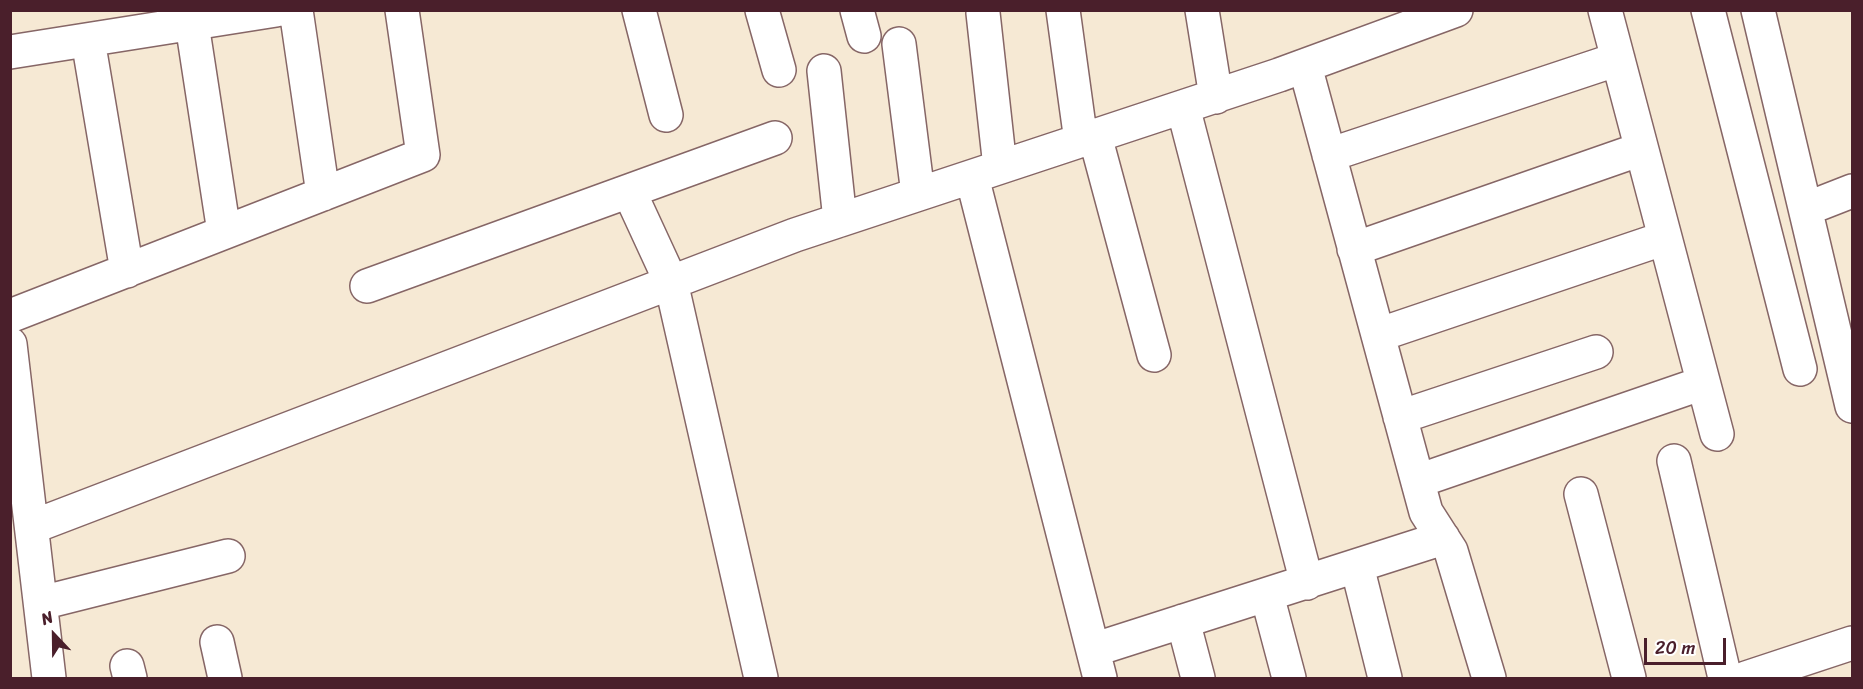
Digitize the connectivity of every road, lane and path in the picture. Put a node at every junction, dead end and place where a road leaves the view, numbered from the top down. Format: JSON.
{"nodes":[{"id":1,"x":276,"y":10,"type":"edge"},
{"id":2,"x":296,"y":10,"type":"edge"},
{"id":3,"x":402,"y":10,"type":"edge"},
{"id":4,"x":639,"y":10,"type":"edge"},
{"id":5,"x":762,"y":10,"type":"edge"},
{"id":6,"x":1063,"y":10,"type":"edge"},
{"id":7,"x":1202,"y":10,"type":"edge"},
{"id":8,"x":1456,"y":10,"type":"edge"},
{"id":9,"x":1605,"y":10,"type":"edge"},
{"id":10,"x":1708,"y":10,"type":"edge"},
{"id":11,"x":1763,"y":12,"type":"edge"},
{"id":12,"x":983,"y":13,"type":"dead end"},
{"id":13,"x":192,"y":24,"type":"junction"},
{"id":14,"x":88,"y":40,"type":"junction"},
{"id":15,"x":899,"y":44,"type":"dead end"},
{"id":16,"x":10,"y":52,"type":"edge"},
{"id":17,"x":1618,"y":59,"type":"junction"},
{"id":18,"x":1305,"y":66,"type":"junction"},
{"id":19,"x":779,"y":70,"type":"dead end"},
{"id":20,"x":824,"y":71,"type":"dead end"},
{"id":21,"x":1216,"y":97,"type":"junction"},
{"id":22,"x":1183,"y":107,"type":"junction"},
{"id":23,"x":666,"y":115,"type":"dead end"},
{"id":24,"x":775,"y":138,"type":"dead end"},
{"id":25,"x":1088,"y":138,"type":"junction"},
{"id":26,"x":1641,"y":149,"type":"junction"},
{"id":27,"x":1329,"y":155,"type":"junction"},
{"id":28,"x":986,"y":172,"type":"junction"},
{"id":29,"x":629,"y":191,"type":"junction"},
{"id":30,"x":1852,"y":191,"type":"edge"},
{"id":31,"x":323,"y":194,"type":"junction"},
{"id":32,"x":918,"y":194,"type":"junction"},
{"id":33,"x":1806,"y":209,"type":"junction"},
{"id":34,"x":840,"y":220,"type":"junction"},
{"id":35,"x":224,"y":232,"type":"junction"},
{"id":36,"x":1665,"y":238,"type":"junction"},
{"id":37,"x":1354,"y":249,"type":"junction"},
{"id":38,"x":127,"y":271,"type":"junction"},
{"id":39,"x":671,"y":282,"type":"junction"},
{"id":40,"x":367,"y":286,"type":"dead end"},
{"id":41,"x":1840,"y":291,"type":"edge"},
{"id":42,"x":10,"y":316,"type":"edge"},
{"id":43,"x":1378,"y":335,"type":"junction"},
{"id":44,"x":1845,"y":338,"type":"edge"},
{"id":45,"x":10,"y":344,"type":"edge"},
{"id":46,"x":1596,"y":352,"type":"dead end"},
{"id":47,"x":1154,"y":355,"type":"dead end"},
{"id":48,"x":1800,"y":369,"type":"dead end"},
{"id":49,"x":1703,"y":383,"type":"junction"},
{"id":50,"x":1852,"y":399,"type":"edge"},
{"id":51,"x":1400,"y":417,"type":"junction"},
{"id":52,"x":1717,"y":434,"type":"dead end"},
{"id":53,"x":1674,"y":461,"type":"dead end"},
{"id":54,"x":1418,"y":481,"type":"junction"},
{"id":55,"x":1581,"y":494,"type":"dead end"},
{"id":56,"x":32,"y":527,"type":"junction"},
{"id":57,"x":1443,"y":538,"type":"junction"},
{"id":58,"x":228,"y":556,"type":"dead end"},
{"id":59,"x":1357,"y":566,"type":"junction"},
{"id":60,"x":1307,"y":583,"type":"junction"},
{"id":61,"x":1267,"y":595,"type":"junction"},
{"id":62,"x":41,"y":603,"type":"junction"},
{"id":63,"x":1183,"y":621,"type":"junction"},
{"id":64,"x":217,"y":642,"type":"dead end"},
{"id":65,"x":1852,"y":643,"type":"edge"},
{"id":66,"x":1097,"y":664,"type":"edge"},
{"id":67,"x":1826,"y":666,"type":"edge"},
{"id":68,"x":49,"y":678,"type":"edge"},
{"id":69,"x":225,"y":678,"type":"edge"},
{"id":70,"x":761,"y":678,"type":"edge"},
{"id":71,"x":1198,"y":678,"type":"edge"},
{"id":72,"x":1289,"y":678,"type":"edge"},
{"id":73,"x":1385,"y":678,"type":"edge"},
{"id":74,"x":1489,"y":678,"type":"edge"},
{"id":75,"x":1629,"y":678,"type":"edge"},
{"id":76,"x":1725,"y":678,"type":"edge"},
{"id":77,"x":1746,"y":678,"type":"edge"}],
"edges":[{"from":1,"to":13,"type":"street"},
{"from":2,"to":31,"type":"street"},
{"from":3,"to":31,"type":"street"},
{"from":4,"to":23,"type":"street"},
{"from":5,"to":19,"type":"street"},
{"from":6,"to":25,"type":"street"},
{"from":7,"to":21,"type":"street"},
{"from":8,"to":18,"type":"street"},
{"from":9,"to":17,"type":"street"},
{"from":10,"to":48,"type":"street"},
{"from":11,"to":33,"type":"street"},
{"from":12,"to":28,"type":"street"},
{"from":13,"to":14,"type":"street"},
{"from":13,"to":35,"type":"street"},
{"from":14,"to":16,"type":"street"},
{"from":14,"to":38,"type":"street"},
{"from":15,"to":32,"type":"street"},
{"from":17,"to":26,"type":"street"},
{"from":17,"to":27,"type":"street"},
{"from":18,"to":21,"type":"street"},
{"from":18,"to":27,"type":"street"},
{"from":20,"to":34,"type":"street"},
{"from":21,"to":22,"type":"street"},
{"from":22,"to":25,"type":"street"},
{"from":22,"to":60,"type":"street"},
{"from":24,"to":29,"type":"street"},
{"from":25,"to":28,"type":"street"},
{"from":25,"to":47,"type":"street"},
{"from":26,"to":36,"type":"street"},
{"from":26,"to":37,"type":"street"},
{"from":27,"to":37,"type":"street"},
{"from":28,"to":32,"type":"street"},
{"from":28,"to":66,"type":"street"},
{"from":29,"to":39,"type":"street"},
{"from":29,"to":40,"type":"street"},
{"from":30,"to":33,"type":"street"},
{"from":31,"to":35,"type":"street"},
{"from":32,"to":34,"type":"street"},
{"from":33,"to":41,"type":"street"},
{"from":34,"to":39,"type":"street"},
{"from":35,"to":38,"type":"street"},
{"from":36,"to":43,"type":"street"},
{"from":36,"to":49,"type":"street"},
{"from":37,"to":43,"type":"street"},
{"from":38,"to":42,"type":"street"},
{"from":39,"to":56,"type":"street"},
{"from":39,"to":70,"type":"street"},
{"from":41,"to":44,"type":"street"},
{"from":43,"to":51,"type":"street"},
{"from":44,"to":50,"type":"street"},
{"from":45,"to":56,"type":"street"},
{"from":46,"to":51,"type":"street"},
{"from":49,"to":52,"type":"street"},
{"from":49,"to":54,"type":"street"},
{"from":51,"to":54,"type":"street"},
{"from":53,"to":76,"type":"street"},
{"from":54,"to":57,"type":"street"},
{"from":55,"to":75,"type":"street"},
{"from":56,"to":62,"type":"street"},
{"from":57,"to":59,"type":"street"},
{"from":57,"to":74,"type":"street"},
{"from":58,"to":62,"type":"street"},
{"from":59,"to":60,"type":"street"},
{"from":59,"to":73,"type":"street"},
{"from":60,"to":61,"type":"street"},
{"from":61,"to":63,"type":"street"},
{"from":61,"to":72,"type":"street"},
{"from":62,"to":68,"type":"street"},
{"from":63,"to":66,"type":"street"},
{"from":63,"to":71,"type":"street"},
{"from":64,"to":69,"type":"street"},
{"from":65,"to":67,"type":"street"},
{"from":67,"to":77,"type":"street"}]}
